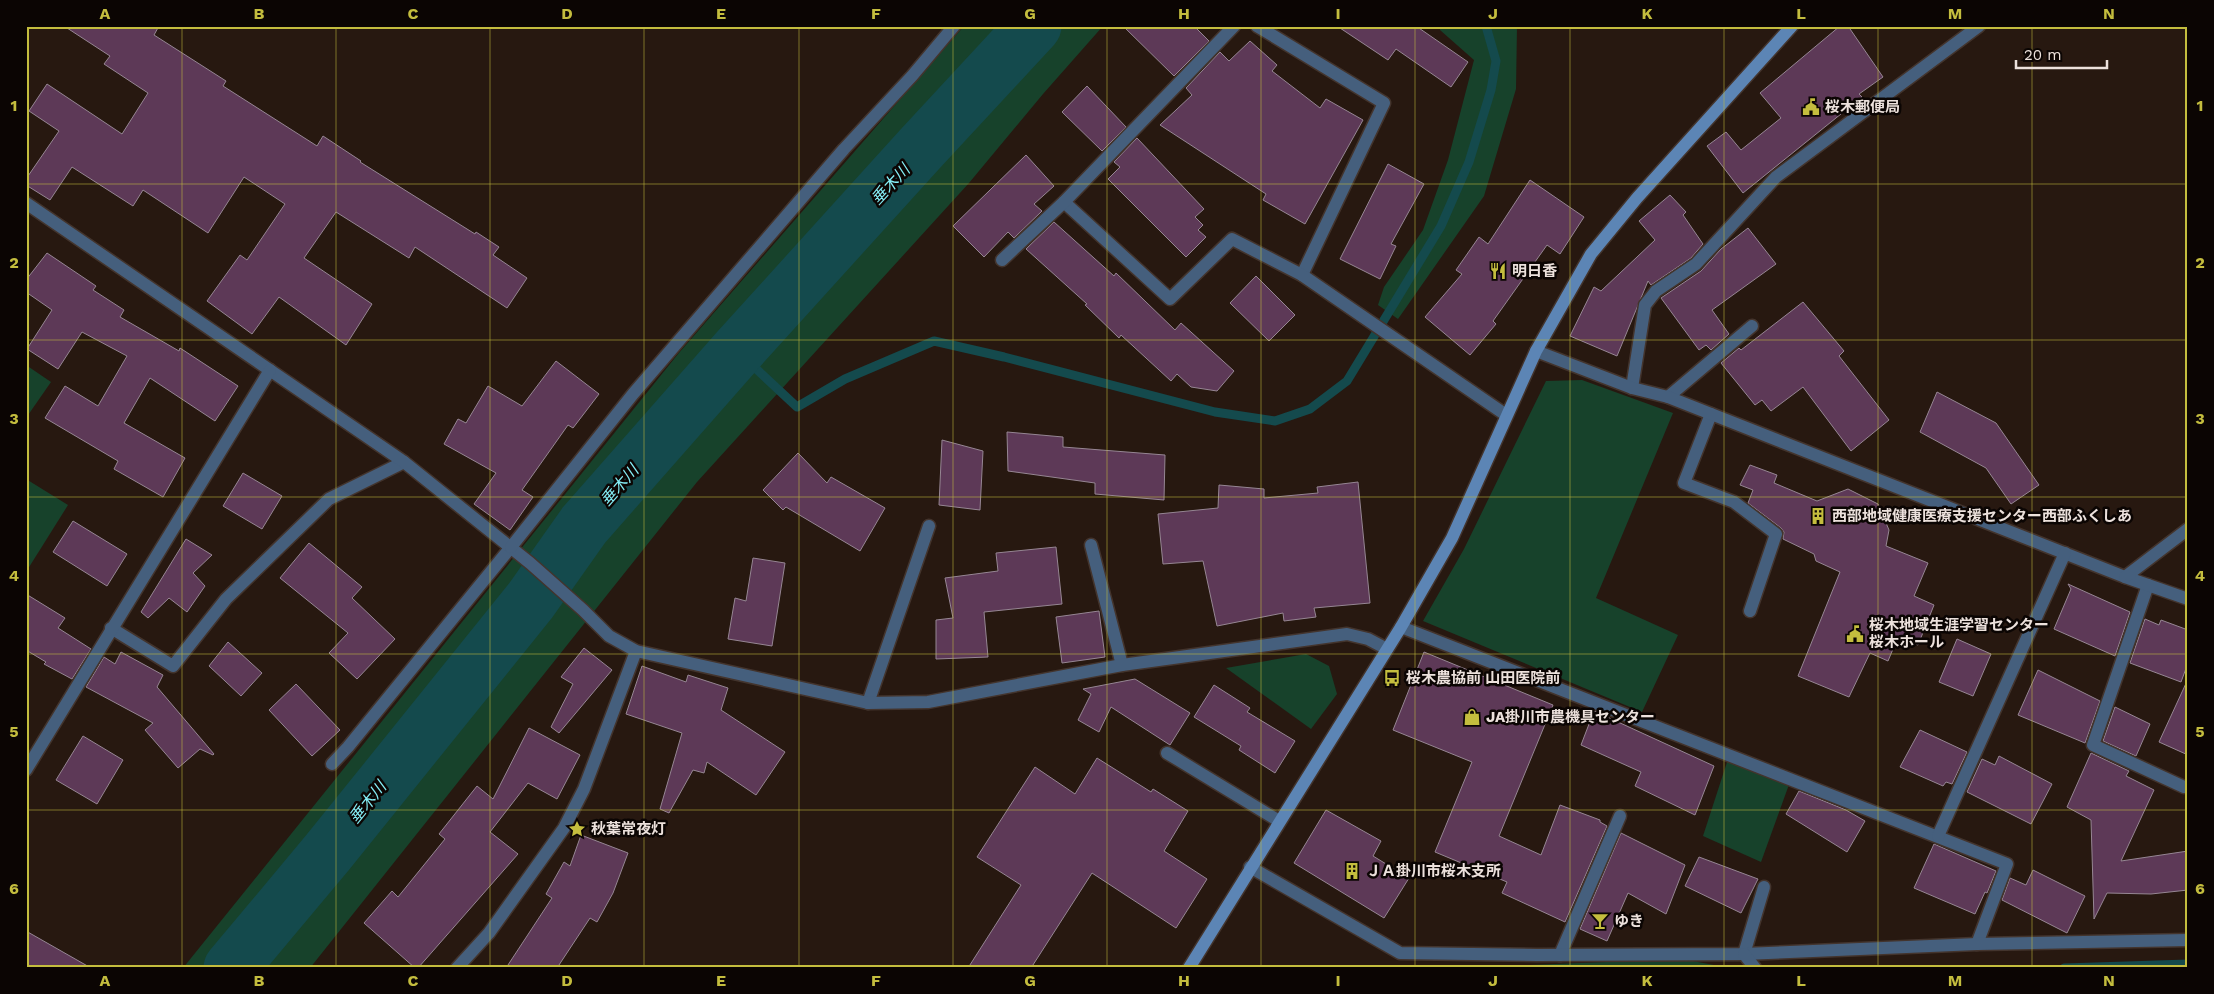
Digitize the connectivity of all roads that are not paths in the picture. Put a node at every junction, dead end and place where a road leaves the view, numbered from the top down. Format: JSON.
{"nodes":[{"id":1,"x":954,"y":26,"type":"edge"},
{"id":2,"x":1234,"y":26,"type":"edge"},
{"id":3,"x":1256,"y":26,"type":"edge"},
{"id":4,"x":1792,"y":26,"type":"edge"},
{"id":5,"x":1979,"y":26,"type":"edge"},
{"id":6,"x":1064,"y":202,"type":"junction"},
{"id":7,"x":26,"y":203,"type":"edge"},
{"id":8,"x":1002,"y":260,"type":"dead end"},
{"id":9,"x":1302,"y":275,"type":"junction"},
{"id":10,"x":1752,"y":326,"type":"dead end"},
{"id":11,"x":1536,"y":351,"type":"junction"},
{"id":12,"x":270,"y":370,"type":"junction"},
{"id":13,"x":1632,"y":388,"type":"junction"},
{"id":14,"x":1668,"y":396,"type":"junction"},
{"id":15,"x":1711,"y":414,"type":"junction"},
{"id":16,"x":1506,"y":415,"type":"junction"},
{"id":17,"x":404,"y":462,"type":"junction"},
{"id":18,"x":929,"y":526,"type":"dead end"},
{"id":19,"x":2188,"y":529,"type":"edge"},
{"id":20,"x":1091,"y":546,"type":"dead end"},
{"id":21,"x":512,"y":548,"type":"junction"},
{"id":22,"x":2065,"y":553,"type":"junction"},
{"id":23,"x":2125,"y":577,"type":"junction"},
{"id":24,"x":2148,"y":585,"type":"junction"},
{"id":25,"x":2188,"y":599,"type":"edge"},
{"id":26,"x":1750,"y":611,"type":"dead end"},
{"id":27,"x":1401,"y":627,"type":"junction"},
{"id":28,"x":111,"y":628,"type":"junction"},
{"id":29,"x":1386,"y":648,"type":"junction"},
{"id":30,"x":636,"y":651,"type":"junction"},
{"id":31,"x":1122,"y":665,"type":"junction"},
{"id":32,"x":868,"y":703,"type":"junction"},
{"id":33,"x":1167,"y":753,"type":"dead end"},
{"id":34,"x":332,"y":764,"type":"dead end"},
{"id":35,"x":26,"y":770,"type":"edge"},
{"id":36,"x":2184,"y":787,"type":"dead end"},
{"id":37,"x":1620,"y":816,"type":"dead end"},
{"id":38,"x":1279,"y":821,"type":"junction"},
{"id":39,"x":1938,"y":836,"type":"junction"},
{"id":40,"x":1250,"y":867,"type":"junction"},
{"id":41,"x":1764,"y":886,"type":"dead end"},
{"id":42,"x":2188,"y":940,"type":"edge"},
{"id":43,"x":1976,"y":944,"type":"junction"},
{"id":44,"x":1744,"y":954,"type":"junction"},
{"id":45,"x":1560,"y":955,"type":"junction"},
{"id":46,"x":1538,"y":962,"type":"edge"},
{"id":47,"x":457,"y":968,"type":"edge"},
{"id":48,"x":1188,"y":968,"type":"edge"},
{"id":49,"x":1755,"y":968,"type":"edge"}],
"edges":[{"from":1,"to":21,"type":"street"},
{"from":2,"to":6,"type":"street"},
{"from":3,"to":9,"type":"street"},
{"from":4,"to":11,"type":"street"},
{"from":5,"to":13,"type":"street"},
{"from":6,"to":8,"type":"street"},
{"from":6,"to":9,"type":"street"},
{"from":7,"to":12,"type":"street"},
{"from":9,"to":16,"type":"street"},
{"from":10,"to":14,"type":"street"},
{"from":11,"to":13,"type":"street"},
{"from":11,"to":16,"type":"street"},
{"from":12,"to":17,"type":"street"},
{"from":12,"to":28,"type":"street"},
{"from":13,"to":14,"type":"street"},
{"from":14,"to":15,"type":"street"},
{"from":15,"to":22,"type":"street"},
{"from":15,"to":26,"type":"street"},
{"from":16,"to":27,"type":"street"},
{"from":17,"to":21,"type":"street"},
{"from":17,"to":28,"type":"street"},
{"from":18,"to":32,"type":"street"},
{"from":19,"to":23,"type":"street"},
{"from":20,"to":31,"type":"street"},
{"from":21,"to":30,"type":"street"},
{"from":21,"to":34,"type":"street"},
{"from":22,"to":23,"type":"street"},
{"from":22,"to":39,"type":"street"},
{"from":23,"to":24,"type":"street"},
{"from":24,"to":25,"type":"street"},
{"from":24,"to":36,"type":"street"},
{"from":27,"to":29,"type":"street"},
{"from":27,"to":39,"type":"street"},
{"from":28,"to":35,"type":"street"},
{"from":29,"to":31,"type":"street"},
{"from":29,"to":38,"type":"street"},
{"from":30,"to":32,"type":"street"},
{"from":30,"to":47,"type":"street"},
{"from":31,"to":32,"type":"street"},
{"from":33,"to":38,"type":"street"},
{"from":37,"to":45,"type":"street"},
{"from":38,"to":40,"type":"street"},
{"from":39,"to":43,"type":"street"},
{"from":40,"to":46,"type":"street"},
{"from":40,"to":48,"type":"street"},
{"from":41,"to":44,"type":"street"},
{"from":42,"to":43,"type":"street"},
{"from":43,"to":44,"type":"street"},
{"from":44,"to":45,"type":"street"},
{"from":44,"to":49,"type":"street"},
{"from":45,"to":46,"type":"street"}]}
